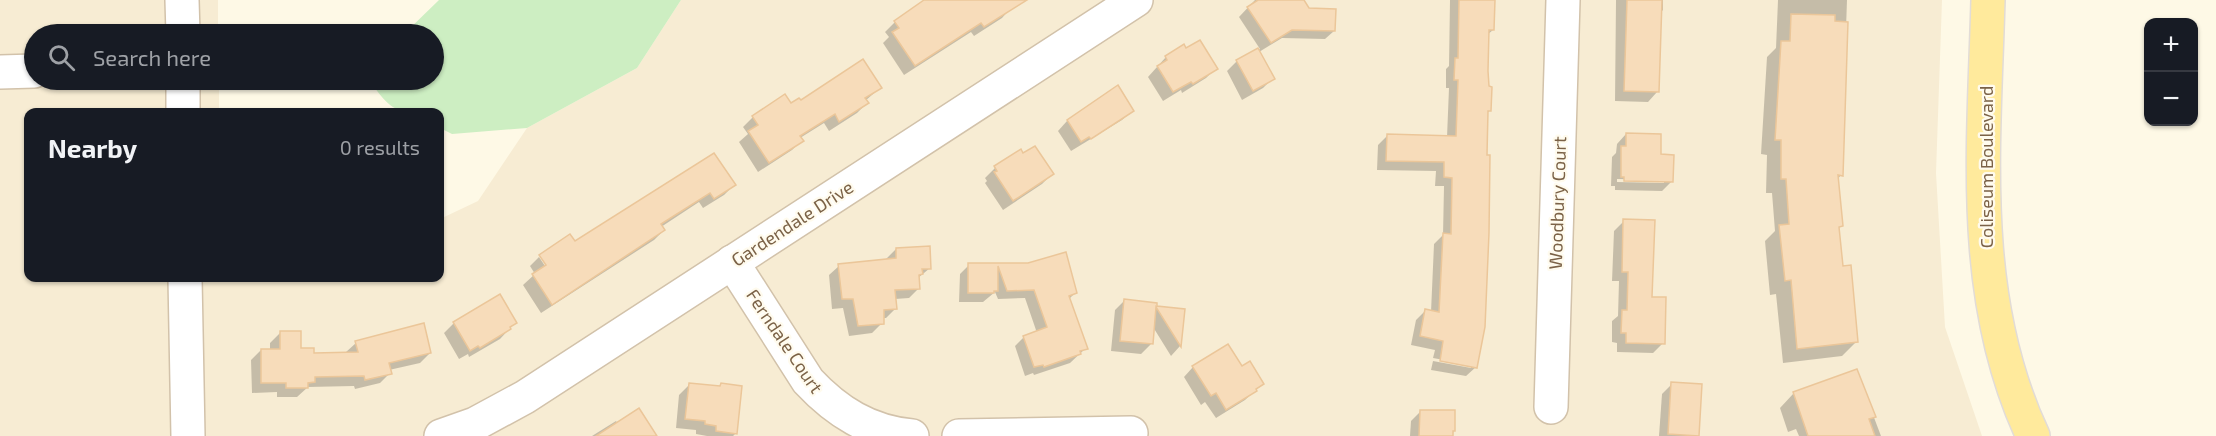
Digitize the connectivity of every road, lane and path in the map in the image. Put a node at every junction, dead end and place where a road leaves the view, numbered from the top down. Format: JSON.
{"nodes":[{"id":1,"x":182,"y":0,"type":"edge"},
{"id":2,"x":1136,"y":0,"type":"edge"},
{"id":3,"x":1563,"y":0,"type":"edge"},
{"id":4,"x":1988,"y":0,"type":"edge"},
{"id":5,"x":183,"y":24,"type":"edge"},
{"id":6,"x":24,"y":71,"type":"edge"},
{"id":7,"x":0,"y":72,"type":"edge"},
{"id":8,"x":183,"y":90,"type":"edge"},
{"id":9,"x":183,"y":108,"type":"edge"},
{"id":10,"x":732,"y":262,"type":"junction"},
{"id":11,"x":185,"y":282,"type":"edge"},
{"id":12,"x":1551,"y":407,"type":"dead end"},
{"id":13,"x":1131,"y":433,"type":"dead end"},
{"id":14,"x":188,"y":436,"type":"edge"},
{"id":15,"x":441,"y":436,"type":"edge"},
{"id":16,"x":912,"y":436,"type":"edge"},
{"id":17,"x":959,"y":436,"type":"edge"},
{"id":18,"x":2033,"y":436,"type":"edge"}],
"edges":[{"from":1,"to":5,"type":"street"},
{"from":2,"to":10,"type":"street","name":"Gardendale Drive"},
{"from":3,"to":12,"type":"street","name":"Woodbury Court"},
{"from":4,"to":18,"type":"main road","name":"Coliseum Boulevard"},
{"from":6,"to":7,"type":"street"},
{"from":8,"to":9,"type":"street"},
{"from":10,"to":15,"type":"street","name":"Gardendale Drive"},
{"from":10,"to":16,"type":"street","name":"Ferndale Court"},
{"from":11,"to":14,"type":"street"},
{"from":13,"to":17,"type":"street"}]}
